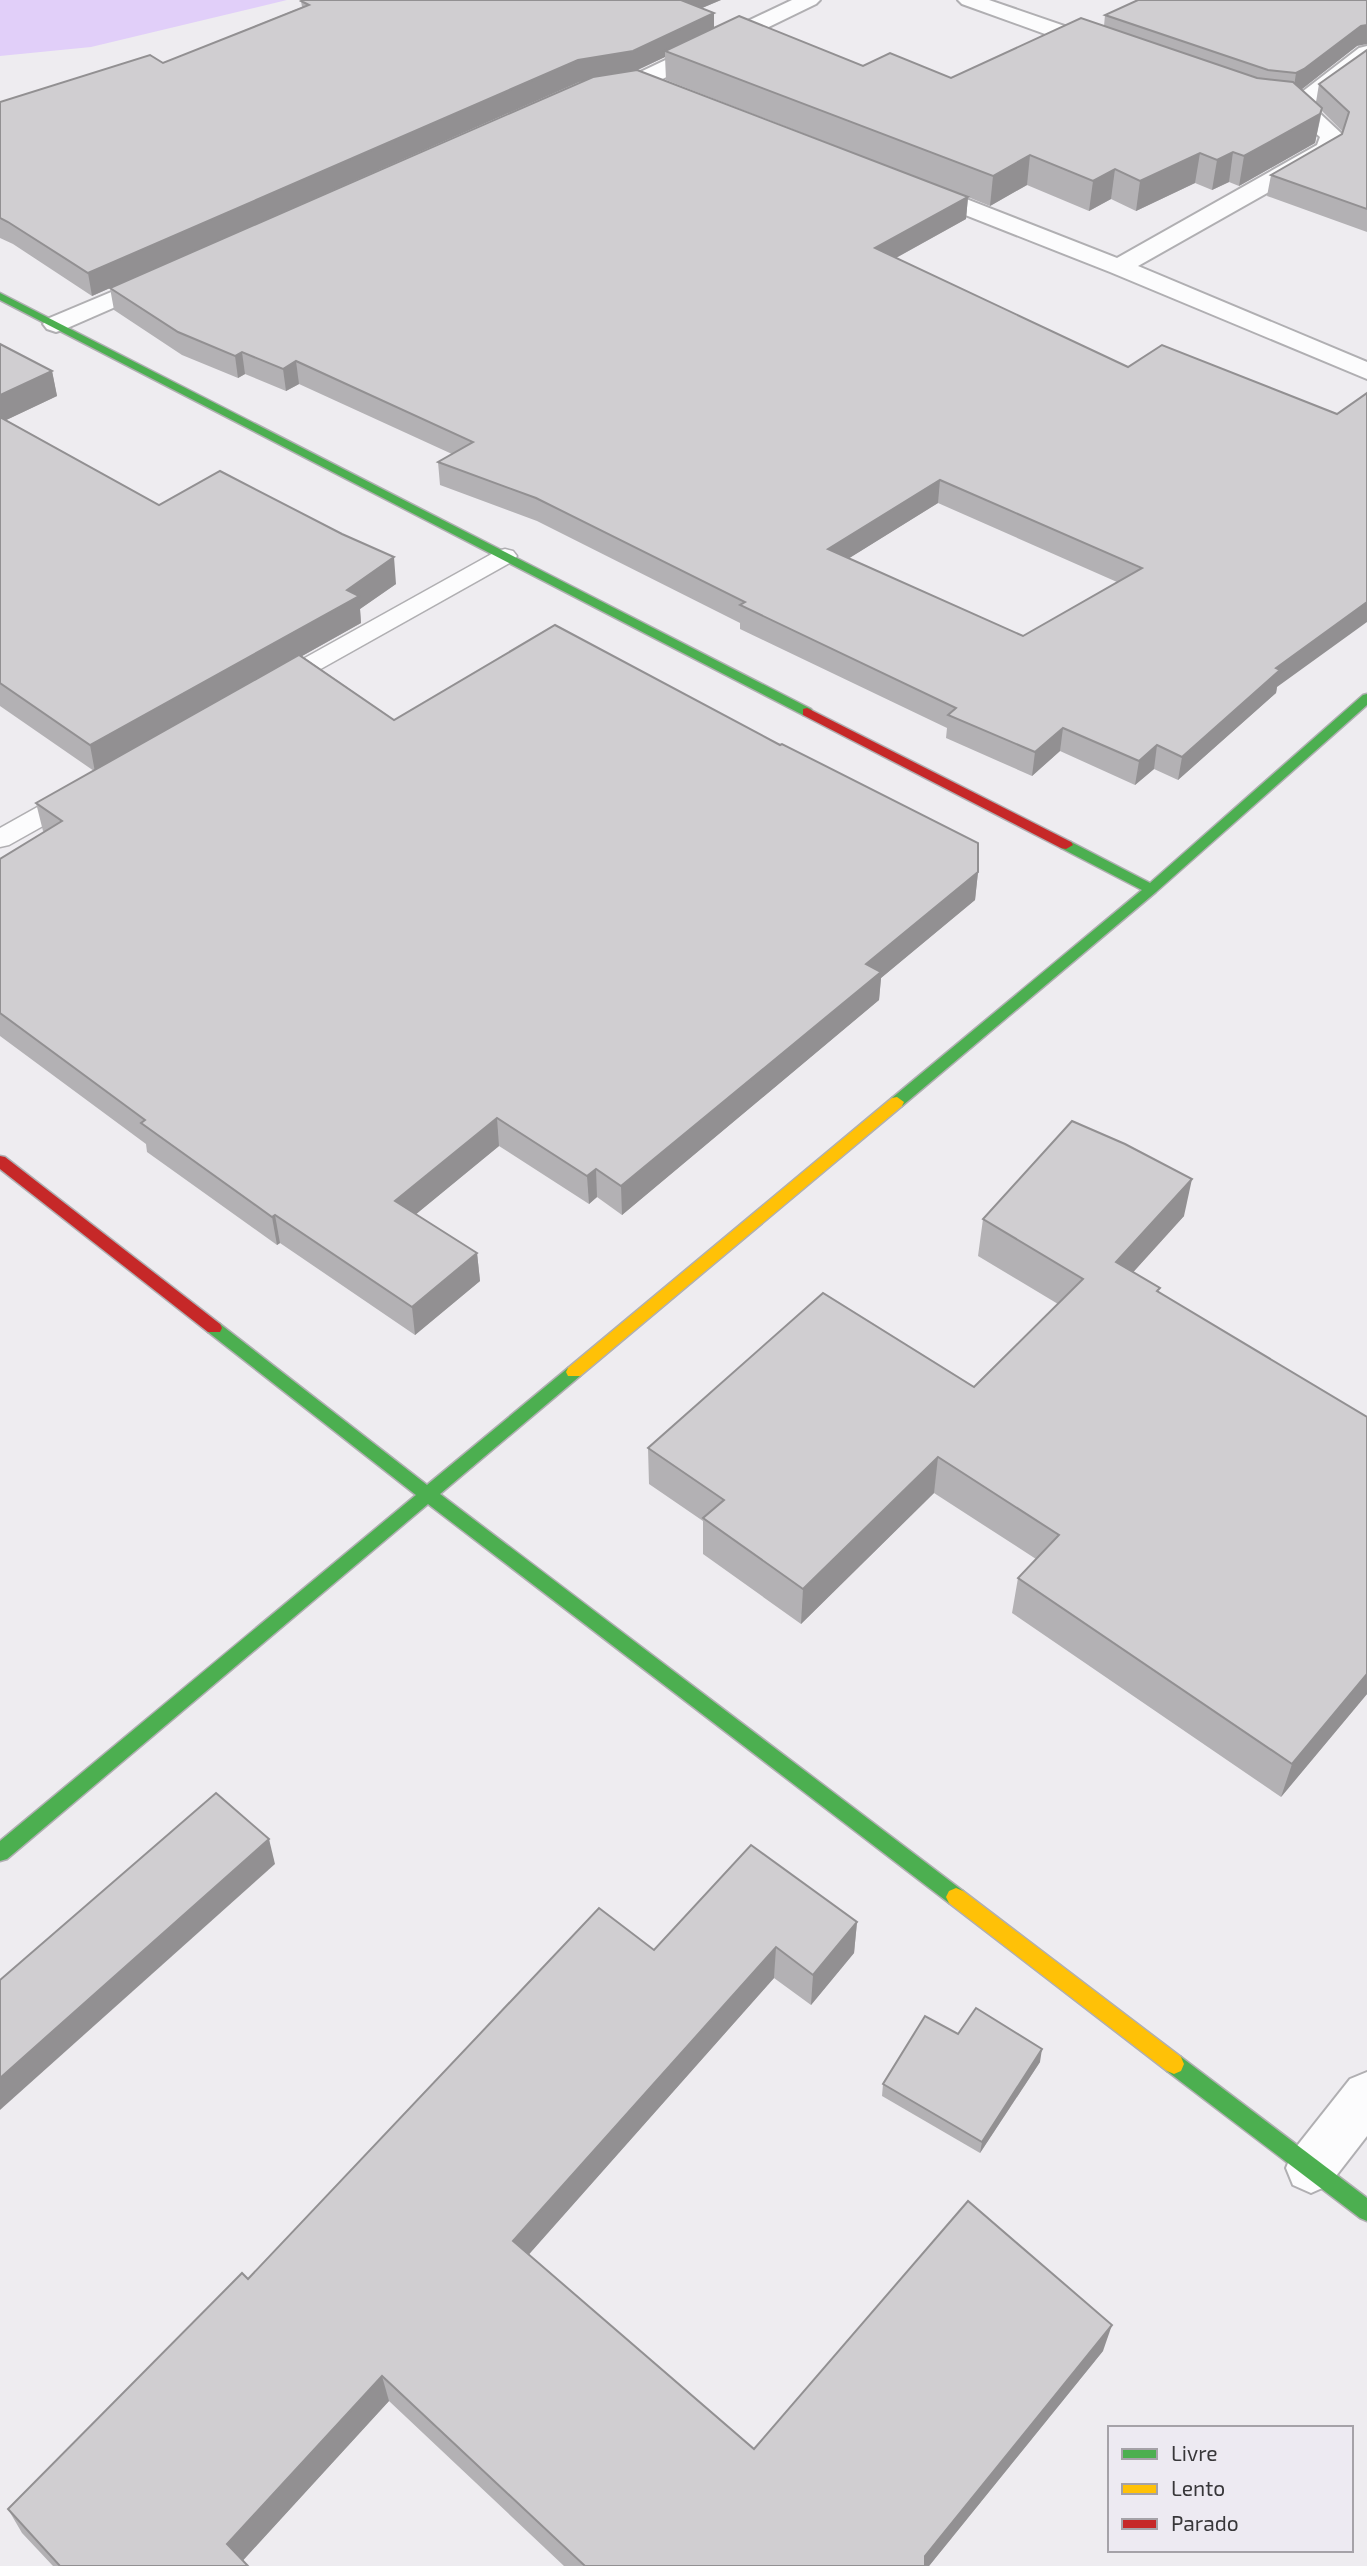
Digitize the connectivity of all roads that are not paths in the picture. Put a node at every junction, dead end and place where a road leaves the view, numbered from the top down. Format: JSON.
{"nodes":[{"id":1,"x":809,"y":0,"type":"edge"},
{"id":2,"x":969,"y":0,"type":"edge"},
{"id":3,"x":1367,"y":53,"type":"edge"},
{"id":4,"x":1127,"y":56,"type":"edge"},
{"id":5,"x":640,"y":81,"type":"junction"},
{"id":6,"x":665,"y":90,"type":"edge"},
{"id":7,"x":1237,"y":92,"type":"edge"},
{"id":8,"x":575,"y":94,"type":"edge"},
{"id":9,"x":1295,"y":103,"type":"junction"},
{"id":10,"x":898,"y":181,"type":"edge"},
{"id":11,"x":1119,"y":267,"type":"junction"},
{"id":12,"x":183,"y":268,"type":"edge"},
{"id":13,"x":0,"y":296,"type":"edge"},
{"id":14,"x":56,"y":324,"type":"junction"},
{"id":15,"x":1367,"y":371,"type":"edge"},
{"id":16,"x":505,"y":556,"type":"junction"},
{"id":17,"x":252,"y":697,"type":"edge"},
{"id":18,"x":1367,"y":698,"type":"edge"},
{"id":19,"x":96,"y":785,"type":"edge"},
{"id":20,"x":0,"y":839,"type":"edge"},
{"id":21,"x":1151,"y":889,"type":"junction"},
{"id":22,"x":0,"y":1161,"type":"edge"},
{"id":23,"x":428,"y":1495,"type":"junction"},
{"id":24,"x":0,"y":1853,"type":"edge"},
{"id":25,"x":1367,"y":2096,"type":"edge"},
{"id":26,"x":1311,"y":2168,"type":"junction"},
{"id":27,"x":1367,"y":2211,"type":"edge"}],
"edges":[{"from":1,"to":5,"type":"street"},
{"from":2,"to":4,"type":"street"},
{"from":3,"to":9,"type":"street"},
{"from":5,"to":6,"type":"street"},
{"from":5,"to":8,"type":"street"},
{"from":7,"to":9,"type":"street"},
{"from":9,"to":11,"type":"street"},
{"from":10,"to":11,"type":"street"},
{"from":11,"to":15,"type":"street"},
{"from":12,"to":14,"type":"street"},
{"from":13,"to":14,"type":"street"},
{"from":14,"to":16,"type":"street"},
{"from":16,"to":17,"type":"lane"},
{"from":16,"to":21,"type":"street"},
{"from":18,"to":21,"type":"street"},
{"from":19,"to":20,"type":"lane"},
{"from":21,"to":23,"type":"street"},
{"from":22,"to":23,"type":"street"},
{"from":23,"to":24,"type":"street"},
{"from":23,"to":26,"type":"street"},
{"from":25,"to":26,"type":"street"},
{"from":26,"to":27,"type":"street"}]}
